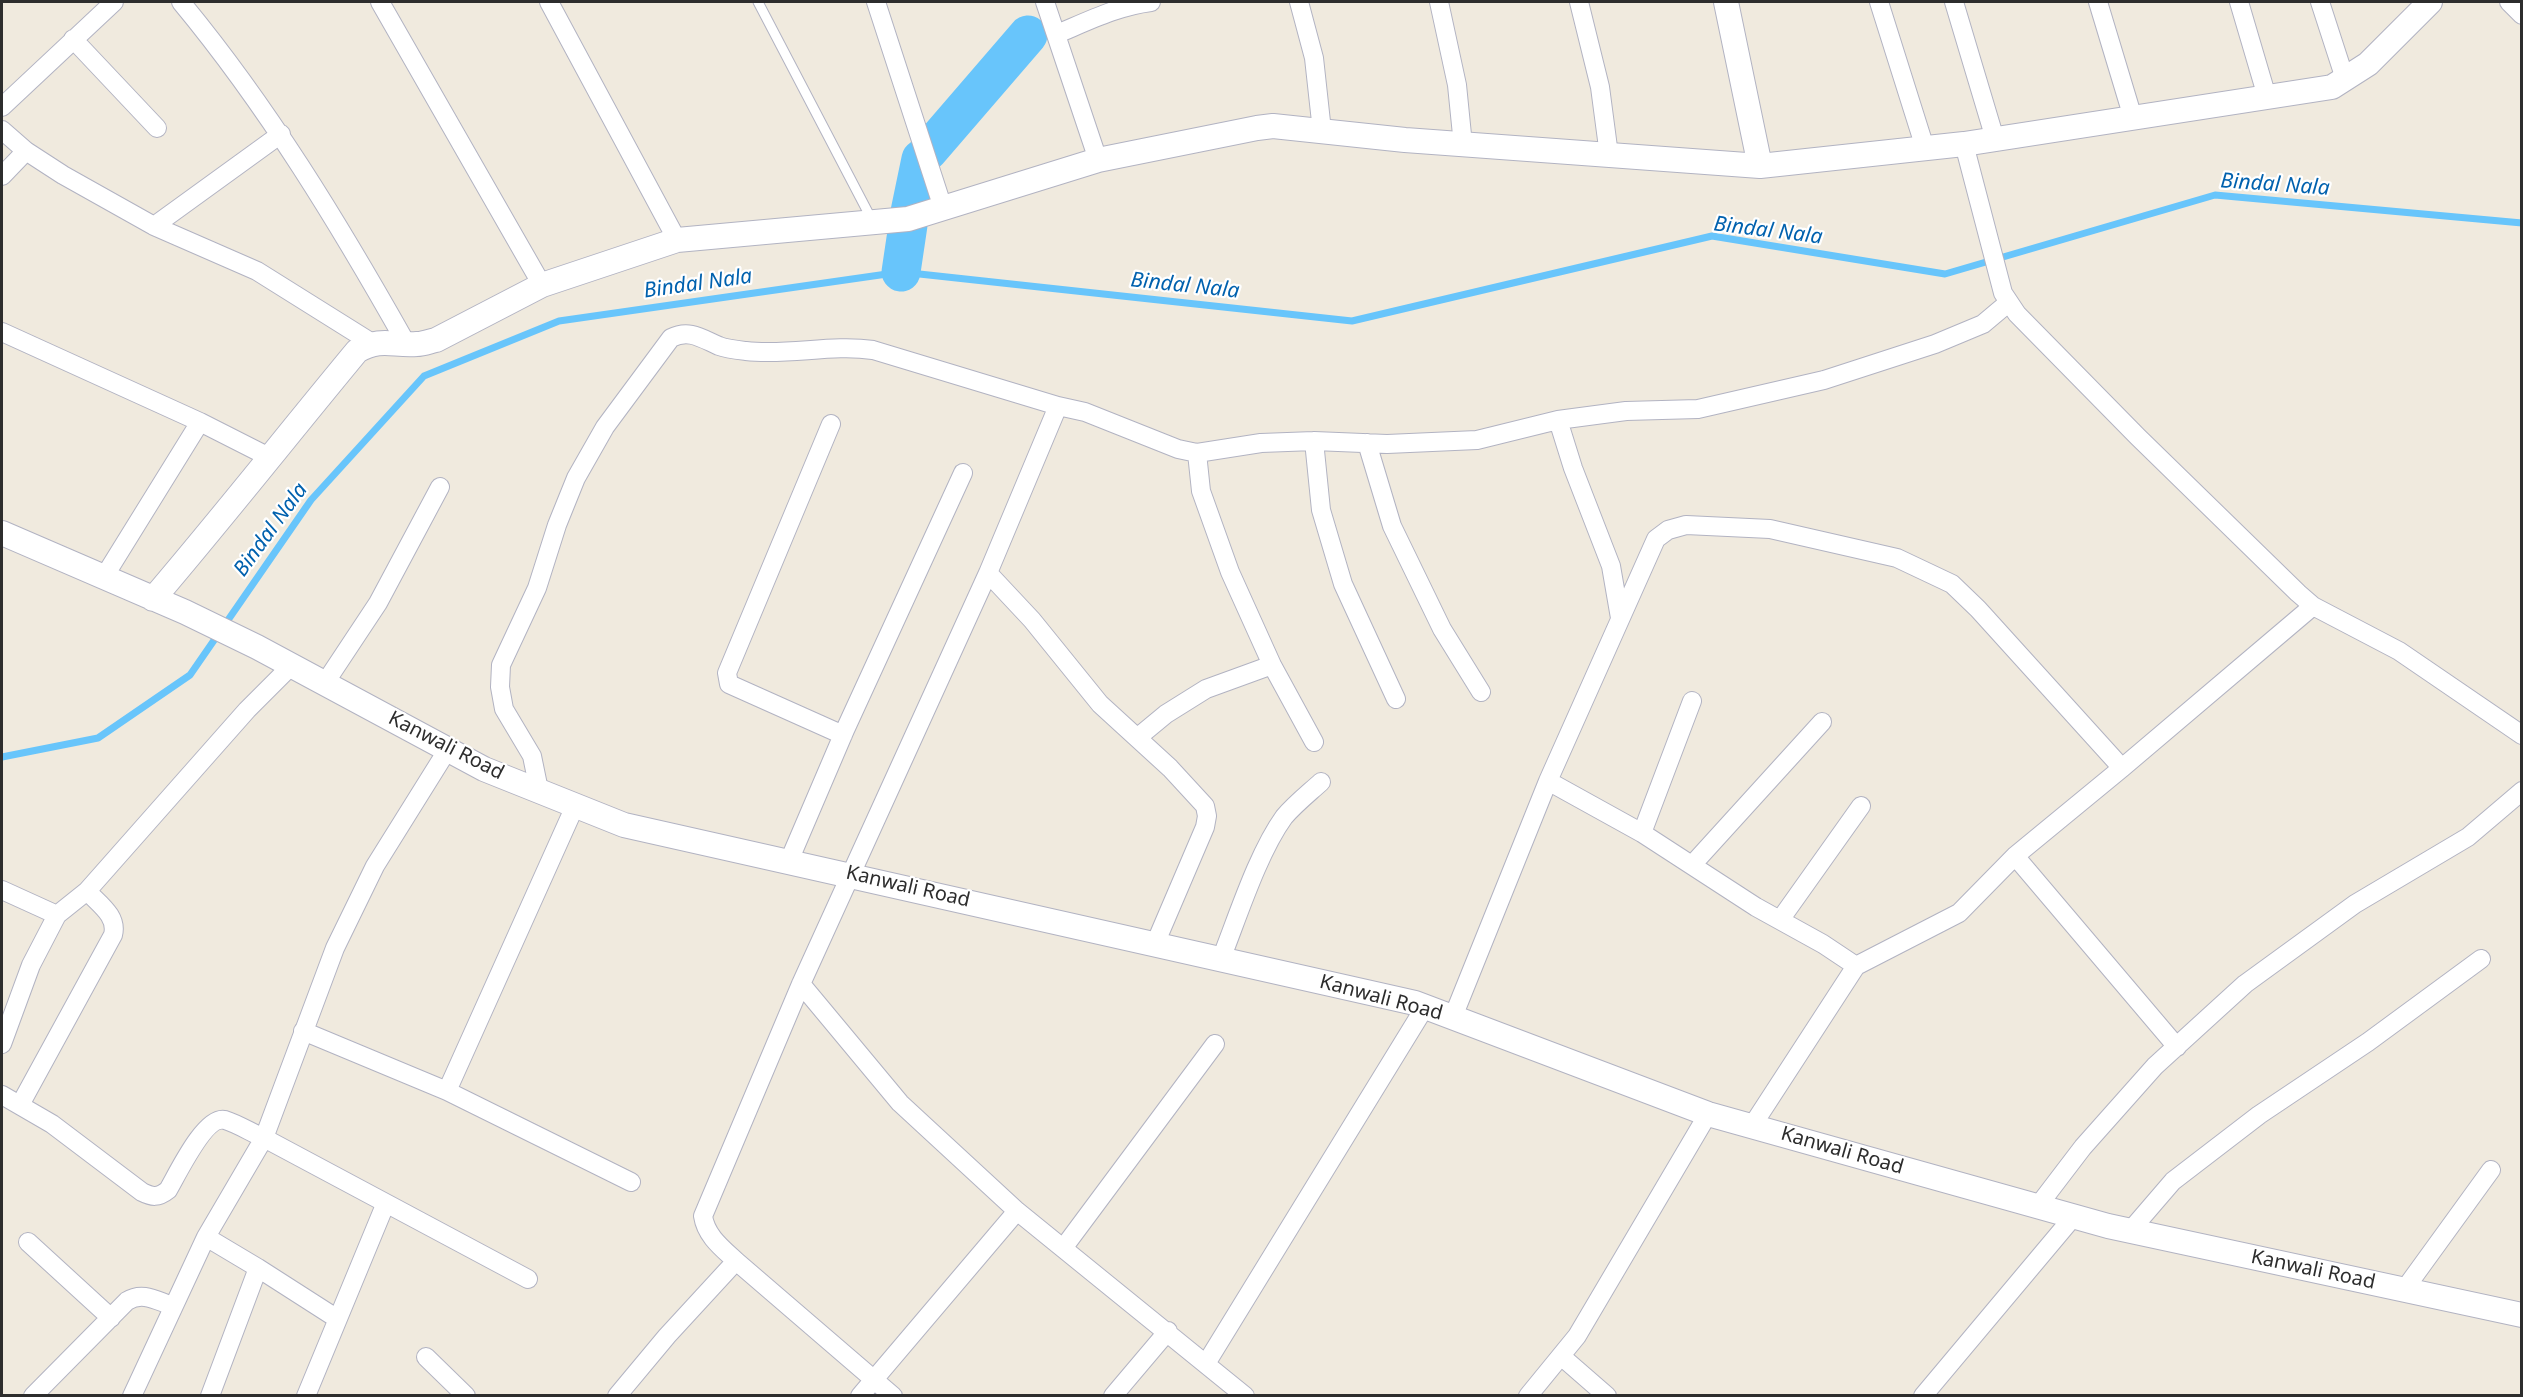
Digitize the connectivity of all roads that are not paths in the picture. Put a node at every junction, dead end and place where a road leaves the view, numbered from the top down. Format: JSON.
{"nodes":[{"id":1,"x":114,"y":2,"type":"edge"},
{"id":2,"x":180,"y":2,"type":"edge"},
{"id":3,"x":380,"y":2,"type":"edge"},
{"id":4,"x":549,"y":2,"type":"edge"},
{"id":5,"x":758,"y":2,"type":"edge"},
{"id":6,"x":876,"y":2,"type":"edge"},
{"id":7,"x":1045,"y":2,"type":"edge"},
{"id":8,"x":1151,"y":2,"type":"edge"},
{"id":9,"x":1299,"y":2,"type":"edge"},
{"id":10,"x":1439,"y":2,"type":"edge"},
{"id":11,"x":1579,"y":2,"type":"edge"},
{"id":12,"x":1726,"y":2,"type":"edge"},
{"id":13,"x":1879,"y":2,"type":"edge"},
{"id":14,"x":1953,"y":2,"type":"edge"},
{"id":15,"x":2098,"y":2,"type":"edge"},
{"id":16,"x":2239,"y":2,"type":"edge"},
{"id":17,"x":2320,"y":2,"type":"edge"},
{"id":18,"x":2430,"y":2,"type":"edge"},
{"id":19,"x":2509,"y":2,"type":"edge"},
{"id":20,"x":2522,"y":15,"type":"edge"},
{"id":21,"x":1057,"y":34,"type":"junction"},
{"id":22,"x":73,"y":39,"type":"junction"},
{"id":23,"x":2345,"y":79,"type":"junction"},
{"id":24,"x":2267,"y":97,"type":"junction"},
{"id":25,"x":2,"y":107,"type":"edge"},
{"id":26,"x":2133,"y":118,"type":"junction"},
{"id":27,"x":157,"y":128,"type":"dead end"},
{"id":28,"x":2,"y":130,"type":"edge"},
{"id":29,"x":1322,"y":131,"type":"junction"},
{"id":30,"x":281,"y":134,"type":"junction"},
{"id":31,"x":1995,"y":139,"type":"junction"},
{"id":32,"x":1964,"y":144,"type":"junction"},
{"id":33,"x":1463,"y":145,"type":"junction"},
{"id":34,"x":1925,"y":148,"type":"junction"},
{"id":35,"x":26,"y":151,"type":"junction"},
{"id":36,"x":1609,"y":155,"type":"junction"},
{"id":37,"x":1098,"y":160,"type":"junction"},
{"id":38,"x":1760,"y":166,"type":"junction"},
{"id":39,"x":2,"y":176,"type":"edge"},
{"id":40,"x":943,"y":208,"type":"junction"},
{"id":41,"x":873,"y":222,"type":"junction"},
{"id":42,"x":154,"y":225,"type":"junction"},
{"id":43,"x":676,"y":240,"type":"junction"},
{"id":44,"x":542,"y":285,"type":"junction"},
{"id":45,"x":2005,"y":298,"type":"junction"},
{"id":46,"x":2,"y":332,"type":"edge"},
{"id":47,"x":372,"y":343,"type":"junction"},
{"id":48,"x":406,"y":343,"type":"junction"},
{"id":49,"x":1058,"y":406,"type":"junction"},
{"id":50,"x":1557,"y":420,"type":"junction"},
{"id":51,"x":200,"y":422,"type":"junction"},
{"id":52,"x":831,"y":424,"type":"dead end"},
{"id":53,"x":1314,"y":441,"type":"junction"},
{"id":54,"x":1367,"y":443,"type":"junction"},
{"id":55,"x":1197,"y":453,"type":"junction"},
{"id":56,"x":269,"y":457,"type":"junction"},
{"id":57,"x":963,"y":472,"type":"dead end"},
{"id":58,"x":440,"y":487,"type":"dead end"},
{"id":59,"x":2,"y":533,"type":"edge"},
{"id":60,"x":988,"y":573,"type":"junction"},
{"id":61,"x":104,"y":577,"type":"junction"},
{"id":62,"x":153,"y":599,"type":"junction"},
{"id":63,"x":2313,"y":606,"type":"junction"},
{"id":64,"x":1620,"y":618,"type":"junction"},
{"id":65,"x":292,"y":665,"type":"junction"},
{"id":66,"x":1272,"y":665,"type":"junction"},
{"id":67,"x":325,"y":683,"type":"junction"},
{"id":68,"x":1481,"y":692,"type":"dead end"},
{"id":69,"x":1396,"y":699,"type":"dead end"},
{"id":70,"x":1692,"y":701,"type":"dead end"},
{"id":71,"x":1822,"y":722,"type":"dead end"},
{"id":72,"x":843,"y":735,"type":"junction"},
{"id":73,"x":2522,"y":735,"type":"edge"},
{"id":74,"x":1137,"y":738,"type":"junction"},
{"id":75,"x":1314,"y":742,"type":"dead end"},
{"id":76,"x":448,"y":749,"type":"junction"},
{"id":77,"x":2122,"y":768,"type":"junction"},
{"id":78,"x":1548,"y":781,"type":"junction"},
{"id":79,"x":1321,"y":782,"type":"dead end"},
{"id":80,"x":539,"y":790,"type":"junction"},
{"id":81,"x":2522,"y":791,"type":"edge"},
{"id":82,"x":575,"y":806,"type":"junction"},
{"id":83,"x":1861,"y":806,"type":"dead end"},
{"id":84,"x":1642,"y":833,"type":"junction"},
{"id":85,"x":2015,"y":856,"type":"junction"},
{"id":86,"x":789,"y":861,"type":"junction"},
{"id":87,"x":1692,"y":865,"type":"junction"},
{"id":88,"x":850,"y":874,"type":"junction"},
{"id":89,"x":2,"y":890,"type":"edge"},
{"id":90,"x":87,"y":891,"type":"junction"},
{"id":91,"x":57,"y":915,"type":"junction"},
{"id":92,"x":1780,"y":920,"type":"junction"},
{"id":93,"x":1155,"y":944,"type":"junction"},
{"id":94,"x":2481,"y":958,"type":"dead end"},
{"id":95,"x":1221,"y":959,"type":"junction"},
{"id":96,"x":1856,"y":966,"type":"junction"},
{"id":97,"x":801,"y":984,"type":"junction"},
{"id":98,"x":1425,"y":1007,"type":"junction"},
{"id":99,"x":1453,"y":1017,"type":"junction"},
{"id":100,"x":303,"y":1031,"type":"junction"},
{"id":101,"x":2,"y":1044,"type":"edge"},
{"id":102,"x":1215,"y":1044,"type":"dead end"},
{"id":103,"x":2176,"y":1047,"type":"junction"},
{"id":104,"x":447,"y":1091,"type":"junction"},
{"id":105,"x":2,"y":1095,"type":"edge"},
{"id":106,"x":20,"y":1105,"type":"junction"},
{"id":107,"x":1708,"y":1114,"type":"junction"},
{"id":108,"x":1752,"y":1126,"type":"junction"},
{"id":109,"x":264,"y":1138,"type":"junction"},
{"id":110,"x":2491,"y":1170,"type":"dead end"},
{"id":111,"x":631,"y":1182,"type":"dead end"},
{"id":112,"x":385,"y":1205,"type":"junction"},
{"id":113,"x":2038,"y":1206,"type":"junction"},
{"id":114,"x":1017,"y":1211,"type":"junction"},
{"id":115,"x":2073,"y":1216,"type":"junction"},
{"id":116,"x":2130,"y":1231,"type":"junction"},
{"id":117,"x":206,"y":1237,"type":"junction"},
{"id":118,"x":28,"y":1242,"type":"dead end"},
{"id":119,"x":1064,"y":1247,"type":"junction"},
{"id":120,"x":736,"y":1262,"type":"junction"},
{"id":121,"x":258,"y":1268,"type":"junction"},
{"id":122,"x":528,"y":1279,"type":"dead end"},
{"id":123,"x":2404,"y":1290,"type":"junction"},
{"id":124,"x":173,"y":1306,"type":"junction"},
{"id":125,"x":2522,"y":1315,"type":"edge"},
{"id":126,"x":111,"y":1318,"type":"junction"},
{"id":127,"x":336,"y":1318,"type":"junction"},
{"id":128,"x":1168,"y":1331,"type":"junction"},
{"id":129,"x":1561,"y":1356,"type":"junction"},
{"id":130,"x":426,"y":1358,"type":"dead end"},
{"id":131,"x":1207,"y":1362,"type":"junction"},
{"id":132,"x":874,"y":1379,"type":"junction"},
{"id":133,"x":33,"y":1395,"type":"edge"},
{"id":134,"x":132,"y":1395,"type":"edge"},
{"id":135,"x":210,"y":1395,"type":"edge"},
{"id":136,"x":306,"y":1395,"type":"edge"},
{"id":137,"x":466,"y":1395,"type":"edge"},
{"id":138,"x":617,"y":1395,"type":"edge"},
{"id":139,"x":861,"y":1395,"type":"edge"},
{"id":140,"x":893,"y":1395,"type":"edge"},
{"id":141,"x":1113,"y":1395,"type":"edge"},
{"id":142,"x":1245,"y":1395,"type":"edge"},
{"id":143,"x":1528,"y":1395,"type":"edge"},
{"id":144,"x":1607,"y":1395,"type":"edge"},
{"id":145,"x":1923,"y":1395,"type":"edge"}],
"edges":[{"from":1,"to":22,"type":"street"},
{"from":2,"to":30,"type":"street"},
{"from":3,"to":44,"type":"street"},
{"from":4,"to":43,"type":"street"},
{"from":5,"to":41,"type":"lane"},
{"from":6,"to":40,"type":"street"},
{"from":7,"to":21,"type":"street"},
{"from":8,"to":21,"type":"street"},
{"from":9,"to":29,"type":"street"},
{"from":10,"to":33,"type":"street"},
{"from":11,"to":36,"type":"street"},
{"from":12,"to":38,"type":"street"},
{"from":13,"to":34,"type":"street"},
{"from":14,"to":31,"type":"street"},
{"from":15,"to":26,"type":"street"},
{"from":16,"to":24,"type":"street"},
{"from":17,"to":23,"type":"street"},
{"from":18,"to":23,"type":"street"},
{"from":19,"to":20,"type":"street"},
{"from":21,"to":37,"type":"street"},
{"from":22,"to":25,"type":"street"},
{"from":22,"to":27,"type":"street"},
{"from":23,"to":24,"type":"street"},
{"from":24,"to":26,"type":"street"},
{"from":26,"to":31,"type":"street"},
{"from":28,"to":35,"type":"street"},
{"from":29,"to":33,"type":"street"},
{"from":29,"to":37,"type":"street"},
{"from":30,"to":42,"type":"street"},
{"from":30,"to":48,"type":"street"},
{"from":31,"to":32,"type":"street"},
{"from":32,"to":34,"type":"street"},
{"from":32,"to":45,"type":"street"},
{"from":33,"to":36,"type":"street"},
{"from":34,"to":38,"type":"street"},
{"from":35,"to":39,"type":"street"},
{"from":35,"to":42,"type":"street"},
{"from":36,"to":38,"type":"street"},
{"from":37,"to":40,"type":"street"},
{"from":40,"to":41,"type":"street"},
{"from":41,"to":43,"type":"street"},
{"from":42,"to":47,"type":"street"},
{"from":43,"to":44,"type":"street"},
{"from":44,"to":48,"type":"street"},
{"from":45,"to":50,"type":"street"},
{"from":45,"to":63,"type":"street"},
{"from":46,"to":51,"type":"street"},
{"from":47,"to":48,"type":"street"},
{"from":47,"to":56,"type":"street"},
{"from":49,"to":55,"type":"street"},
{"from":49,"to":60,"type":"street"},
{"from":49,"to":80,"type":"street"},
{"from":50,"to":54,"type":"street"},
{"from":50,"to":64,"type":"street"},
{"from":51,"to":56,"type":"street"},
{"from":51,"to":61,"type":"street"},
{"from":52,"to":72,"type":"street"},
{"from":53,"to":54,"type":"street"},
{"from":53,"to":55,"type":"street"},
{"from":53,"to":69,"type":"street"},
{"from":54,"to":68,"type":"street"},
{"from":55,"to":66,"type":"street"},
{"from":56,"to":62,"type":"street"},
{"from":57,"to":72,"type":"street"},
{"from":58,"to":67,"type":"street"},
{"from":59,"to":61,"type":"street"},
{"from":60,"to":74,"type":"street"},
{"from":60,"to":88,"type":"street"},
{"from":61,"to":62,"type":"street"},
{"from":62,"to":65,"type":"street","name":"Kanwali Road"},
{"from":63,"to":73,"type":"street"},
{"from":63,"to":77,"type":"street"},
{"from":64,"to":77,"type":"street"},
{"from":64,"to":78,"type":"street"},
{"from":65,"to":67,"type":"street","name":"Kanwali Road"},
{"from":65,"to":90,"type":"street"},
{"from":66,"to":74,"type":"street"},
{"from":66,"to":75,"type":"street"},
{"from":67,"to":76,"type":"street","name":"Kanwali Road"},
{"from":70,"to":84,"type":"street"},
{"from":71,"to":87,"type":"street"},
{"from":72,"to":86,"type":"street"},
{"from":74,"to":93,"type":"street"},
{"from":76,"to":80,"type":"street","name":"Kanwali Road"},
{"from":76,"to":100,"type":"street"},
{"from":77,"to":85,"type":"street"},
{"from":78,"to":84,"type":"street"},
{"from":78,"to":99,"type":"street"},
{"from":79,"to":95,"type":"street"},
{"from":80,"to":82,"type":"street","name":"Kanwali Road"},
{"from":81,"to":103,"type":"street"},
{"from":82,"to":86,"type":"street","name":"Kanwali Road"},
{"from":82,"to":104,"type":"street"},
{"from":83,"to":92,"type":"street"},
{"from":84,"to":87,"type":"street"},
{"from":85,"to":96,"type":"street"},
{"from":85,"to":103,"type":"street"},
{"from":86,"to":88,"type":"street","name":"Kanwali Road"},
{"from":87,"to":92,"type":"street"},
{"from":88,"to":93,"type":"street","name":"Kanwali Road"},
{"from":88,"to":97,"type":"street"},
{"from":89,"to":91,"type":"street"},
{"from":90,"to":91,"type":"street"},
{"from":90,"to":106,"type":"street"},
{"from":91,"to":101,"type":"street"},
{"from":92,"to":96,"type":"street"},
{"from":93,"to":95,"type":"street","name":"Kanwali Road"},
{"from":94,"to":116,"type":"street"},
{"from":95,"to":98,"type":"street","name":"Kanwali Road"},
{"from":96,"to":108,"type":"street"},
{"from":97,"to":114,"type":"street"},
{"from":97,"to":120,"type":"street"},
{"from":98,"to":99,"type":"street","name":"Kanwali Road"},
{"from":98,"to":131,"type":"street"},
{"from":99,"to":107,"type":"street","name":"Kanwali Road"},
{"from":100,"to":104,"type":"street"},
{"from":100,"to":109,"type":"street"},
{"from":102,"to":119,"type":"street"},
{"from":103,"to":113,"type":"street"},
{"from":104,"to":111,"type":"street"},
{"from":105,"to":106,"type":"street"},
{"from":106,"to":109,"type":"street"},
{"from":107,"to":108,"type":"street","name":"Kanwali Road"},
{"from":107,"to":129,"type":"street"},
{"from":108,"to":113,"type":"street","name":"Kanwali Road"},
{"from":109,"to":112,"type":"street"},
{"from":109,"to":117,"type":"street"},
{"from":110,"to":123,"type":"street"},
{"from":112,"to":122,"type":"street"},
{"from":112,"to":127,"type":"street"},
{"from":113,"to":115,"type":"street","name":"Kanwali Road"},
{"from":114,"to":119,"type":"street"},
{"from":114,"to":132,"type":"street"},
{"from":115,"to":116,"type":"street","name":"Kanwali Road"},
{"from":115,"to":145,"type":"street"},
{"from":116,"to":123,"type":"street","name":"Kanwali Road"},
{"from":117,"to":121,"type":"street"},
{"from":117,"to":124,"type":"street"},
{"from":118,"to":126,"type":"street"},
{"from":119,"to":128,"type":"street"},
{"from":120,"to":132,"type":"street"},
{"from":120,"to":138,"type":"street"},
{"from":121,"to":127,"type":"street"},
{"from":121,"to":135,"type":"street"},
{"from":123,"to":125,"type":"street","name":"Kanwali Road"},
{"from":124,"to":126,"type":"street"},
{"from":124,"to":134,"type":"street"},
{"from":126,"to":133,"type":"street"},
{"from":127,"to":136,"type":"street"},
{"from":128,"to":131,"type":"street"},
{"from":128,"to":141,"type":"street"},
{"from":129,"to":143,"type":"street"},
{"from":129,"to":144,"type":"street"},
{"from":130,"to":137,"type":"street"},
{"from":131,"to":142,"type":"street"},
{"from":132,"to":139,"type":"street"},
{"from":132,"to":140,"type":"street"}]}
